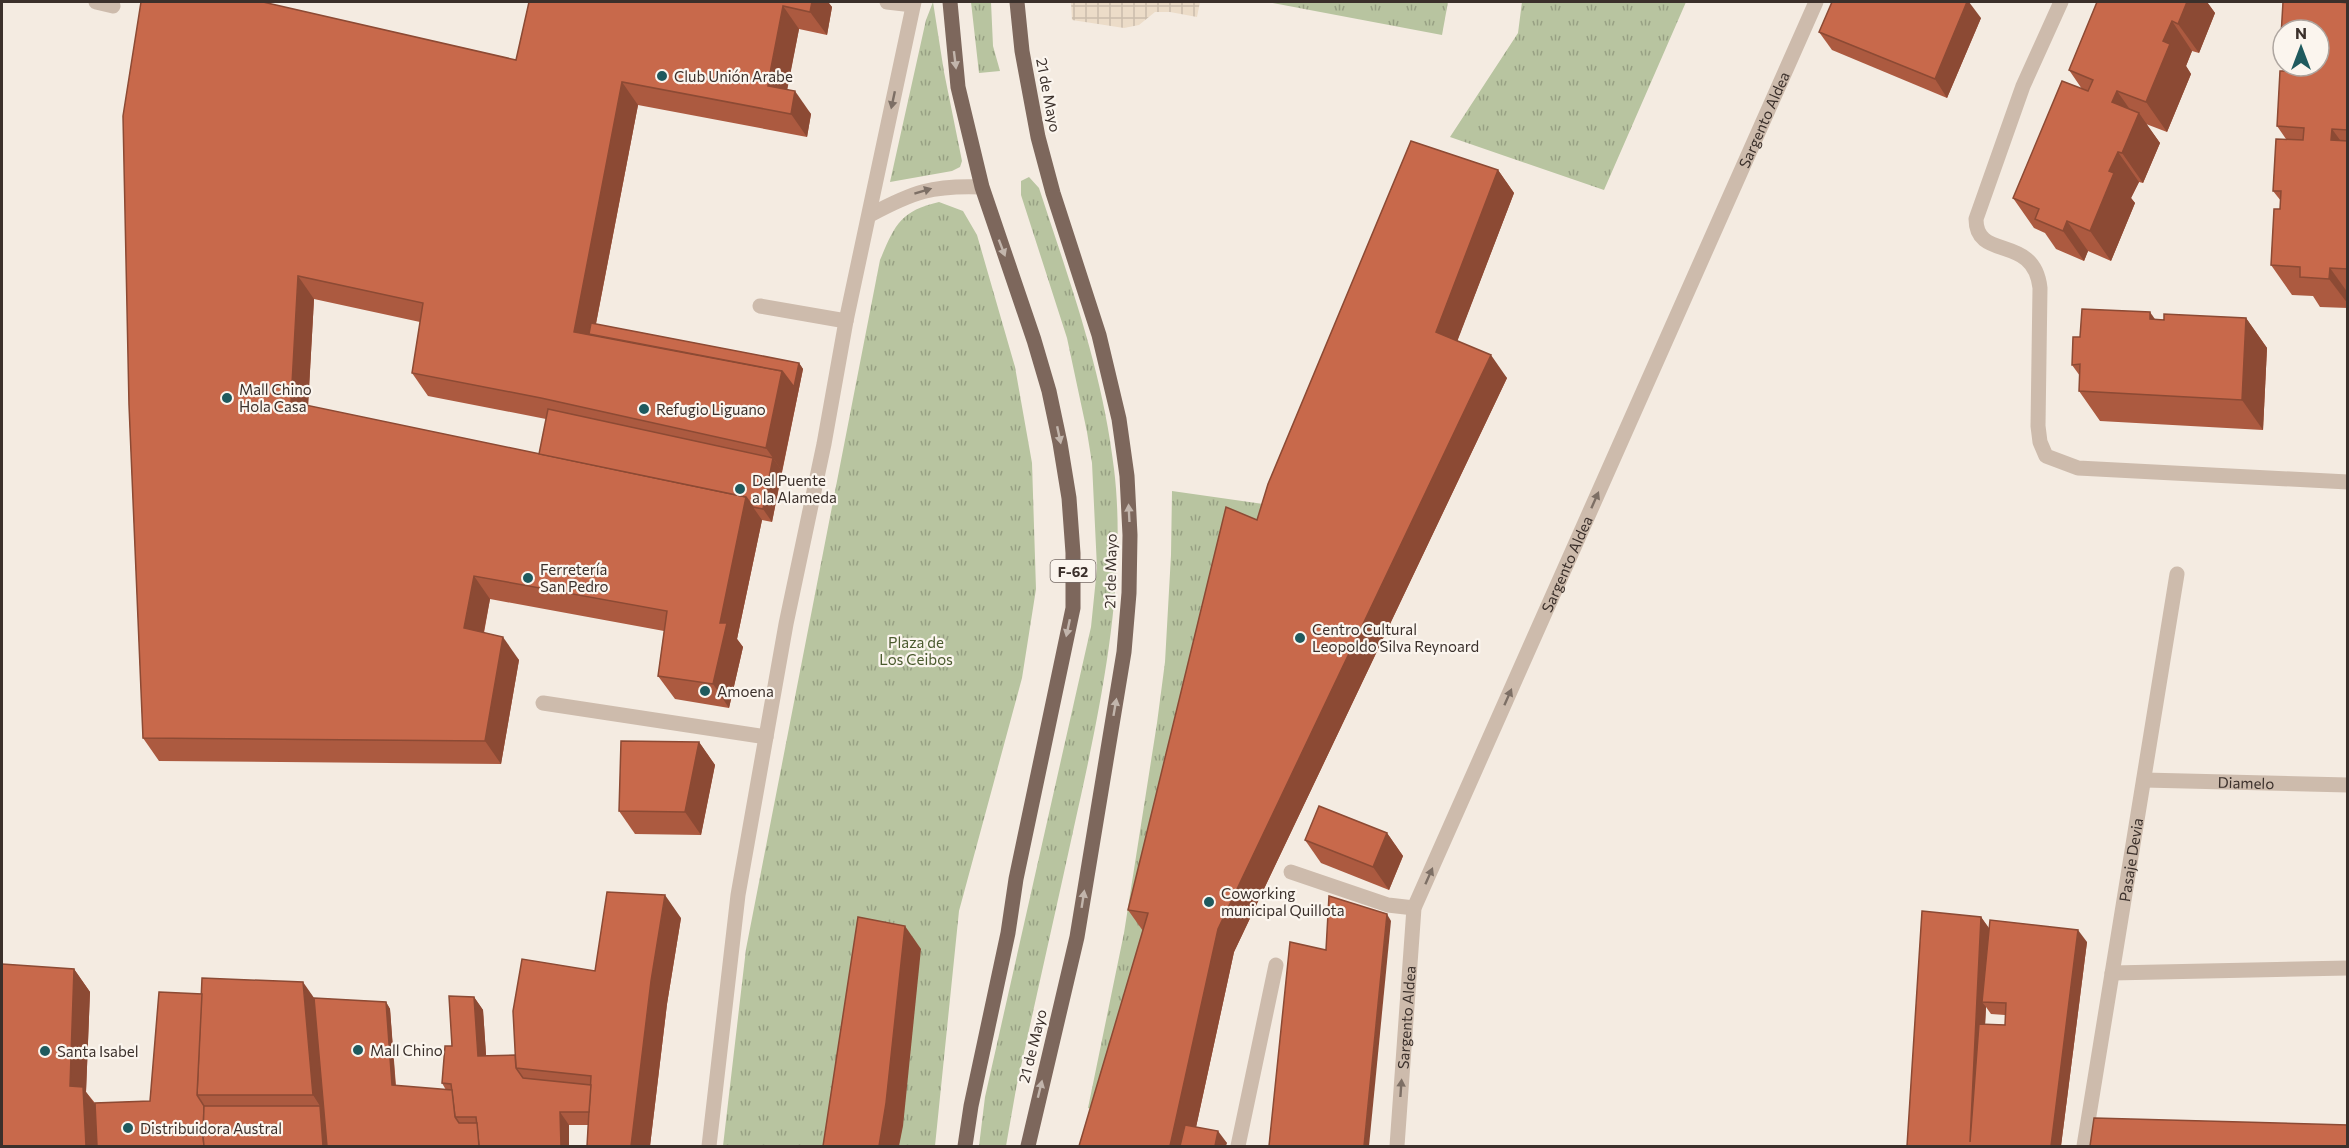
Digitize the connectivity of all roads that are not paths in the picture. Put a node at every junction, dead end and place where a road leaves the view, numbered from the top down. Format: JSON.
{"nodes":[{"id":1,"x":96,"y":2,"type":"edge"},
{"id":2,"x":887,"y":2,"type":"edge"},
{"id":3,"x":950,"y":2,"type":"edge"},
{"id":4,"x":1017,"y":2,"type":"edge"},
{"id":5,"x":1816,"y":2,"type":"edge"},
{"id":6,"x":2061,"y":2,"type":"edge"},
{"id":7,"x":913,"y":3,"type":"edge"},
{"id":8,"x":113,"y":6,"type":"dead end"},
{"id":9,"x":981,"y":187,"type":"junction"},
{"id":10,"x":870,"y":215,"type":"junction"},
{"id":11,"x":760,"y":306,"type":"dead end"},
{"id":12,"x":846,"y":321,"type":"junction"},
{"id":13,"x":2348,"y":482,"type":"edge"},
{"id":14,"x":2177,"y":574,"type":"dead end"},
{"id":15,"x":543,"y":703,"type":"dead end"},
{"id":16,"x":766,"y":737,"type":"junction"},
{"id":17,"x":2144,"y":780,"type":"junction"},
{"id":18,"x":2348,"y":785,"type":"edge"},
{"id":19,"x":1291,"y":872,"type":"dead end"},
{"id":20,"x":1414,"y":908,"type":"junction"},
{"id":21,"x":1276,"y":964,"type":"dead end"},
{"id":22,"x":2348,"y":968,"type":"edge"},
{"id":23,"x":2112,"y":973,"type":"junction"},
{"id":24,"x":709,"y":1146,"type":"edge"},
{"id":25,"x":965,"y":1146,"type":"edge"},
{"id":26,"x":1028,"y":1146,"type":"edge"},
{"id":27,"x":1238,"y":1146,"type":"edge"},
{"id":28,"x":1397,"y":1146,"type":"edge"},
{"id":29,"x":2084,"y":1146,"type":"edge"}],
"edges":[{"from":1,"to":8,"type":"street"},
{"from":2,"to":7,"type":"street"},
{"from":3,"to":9,"type":"main road","number":"F-62","one_way":true},
{"from":26,"to":4,"type":"main road","name":"21 de Mayo","one_way":true},
{"from":20,"to":5,"type":"street","name":"Sargento Aldea","one_way":true},
{"from":6,"to":13,"type":"street"},
{"from":7,"to":10,"type":"street","one_way":true},
{"from":10,"to":9,"type":"street","one_way":true},
{"from":9,"to":25,"type":"main road","number":"F-62","one_way":true},
{"from":10,"to":12,"type":"street"},
{"from":11,"to":12,"type":"street"},
{"from":12,"to":16,"type":"street"},
{"from":14,"to":17,"type":"street","name":"Pasaje Devia"},
{"from":15,"to":16,"type":"street"},
{"from":16,"to":24,"type":"street"},
{"from":17,"to":18,"type":"street","name":"Diamelo"},
{"from":17,"to":23,"type":"street","name":"Pasaje Devia"},
{"from":19,"to":20,"type":"street"},
{"from":28,"to":20,"type":"street","name":"Sargento Aldea","one_way":true},
{"from":21,"to":27,"type":"street"},
{"from":22,"to":23,"type":"street"},
{"from":23,"to":29,"type":"street","name":"Pasaje Devia"}]}
